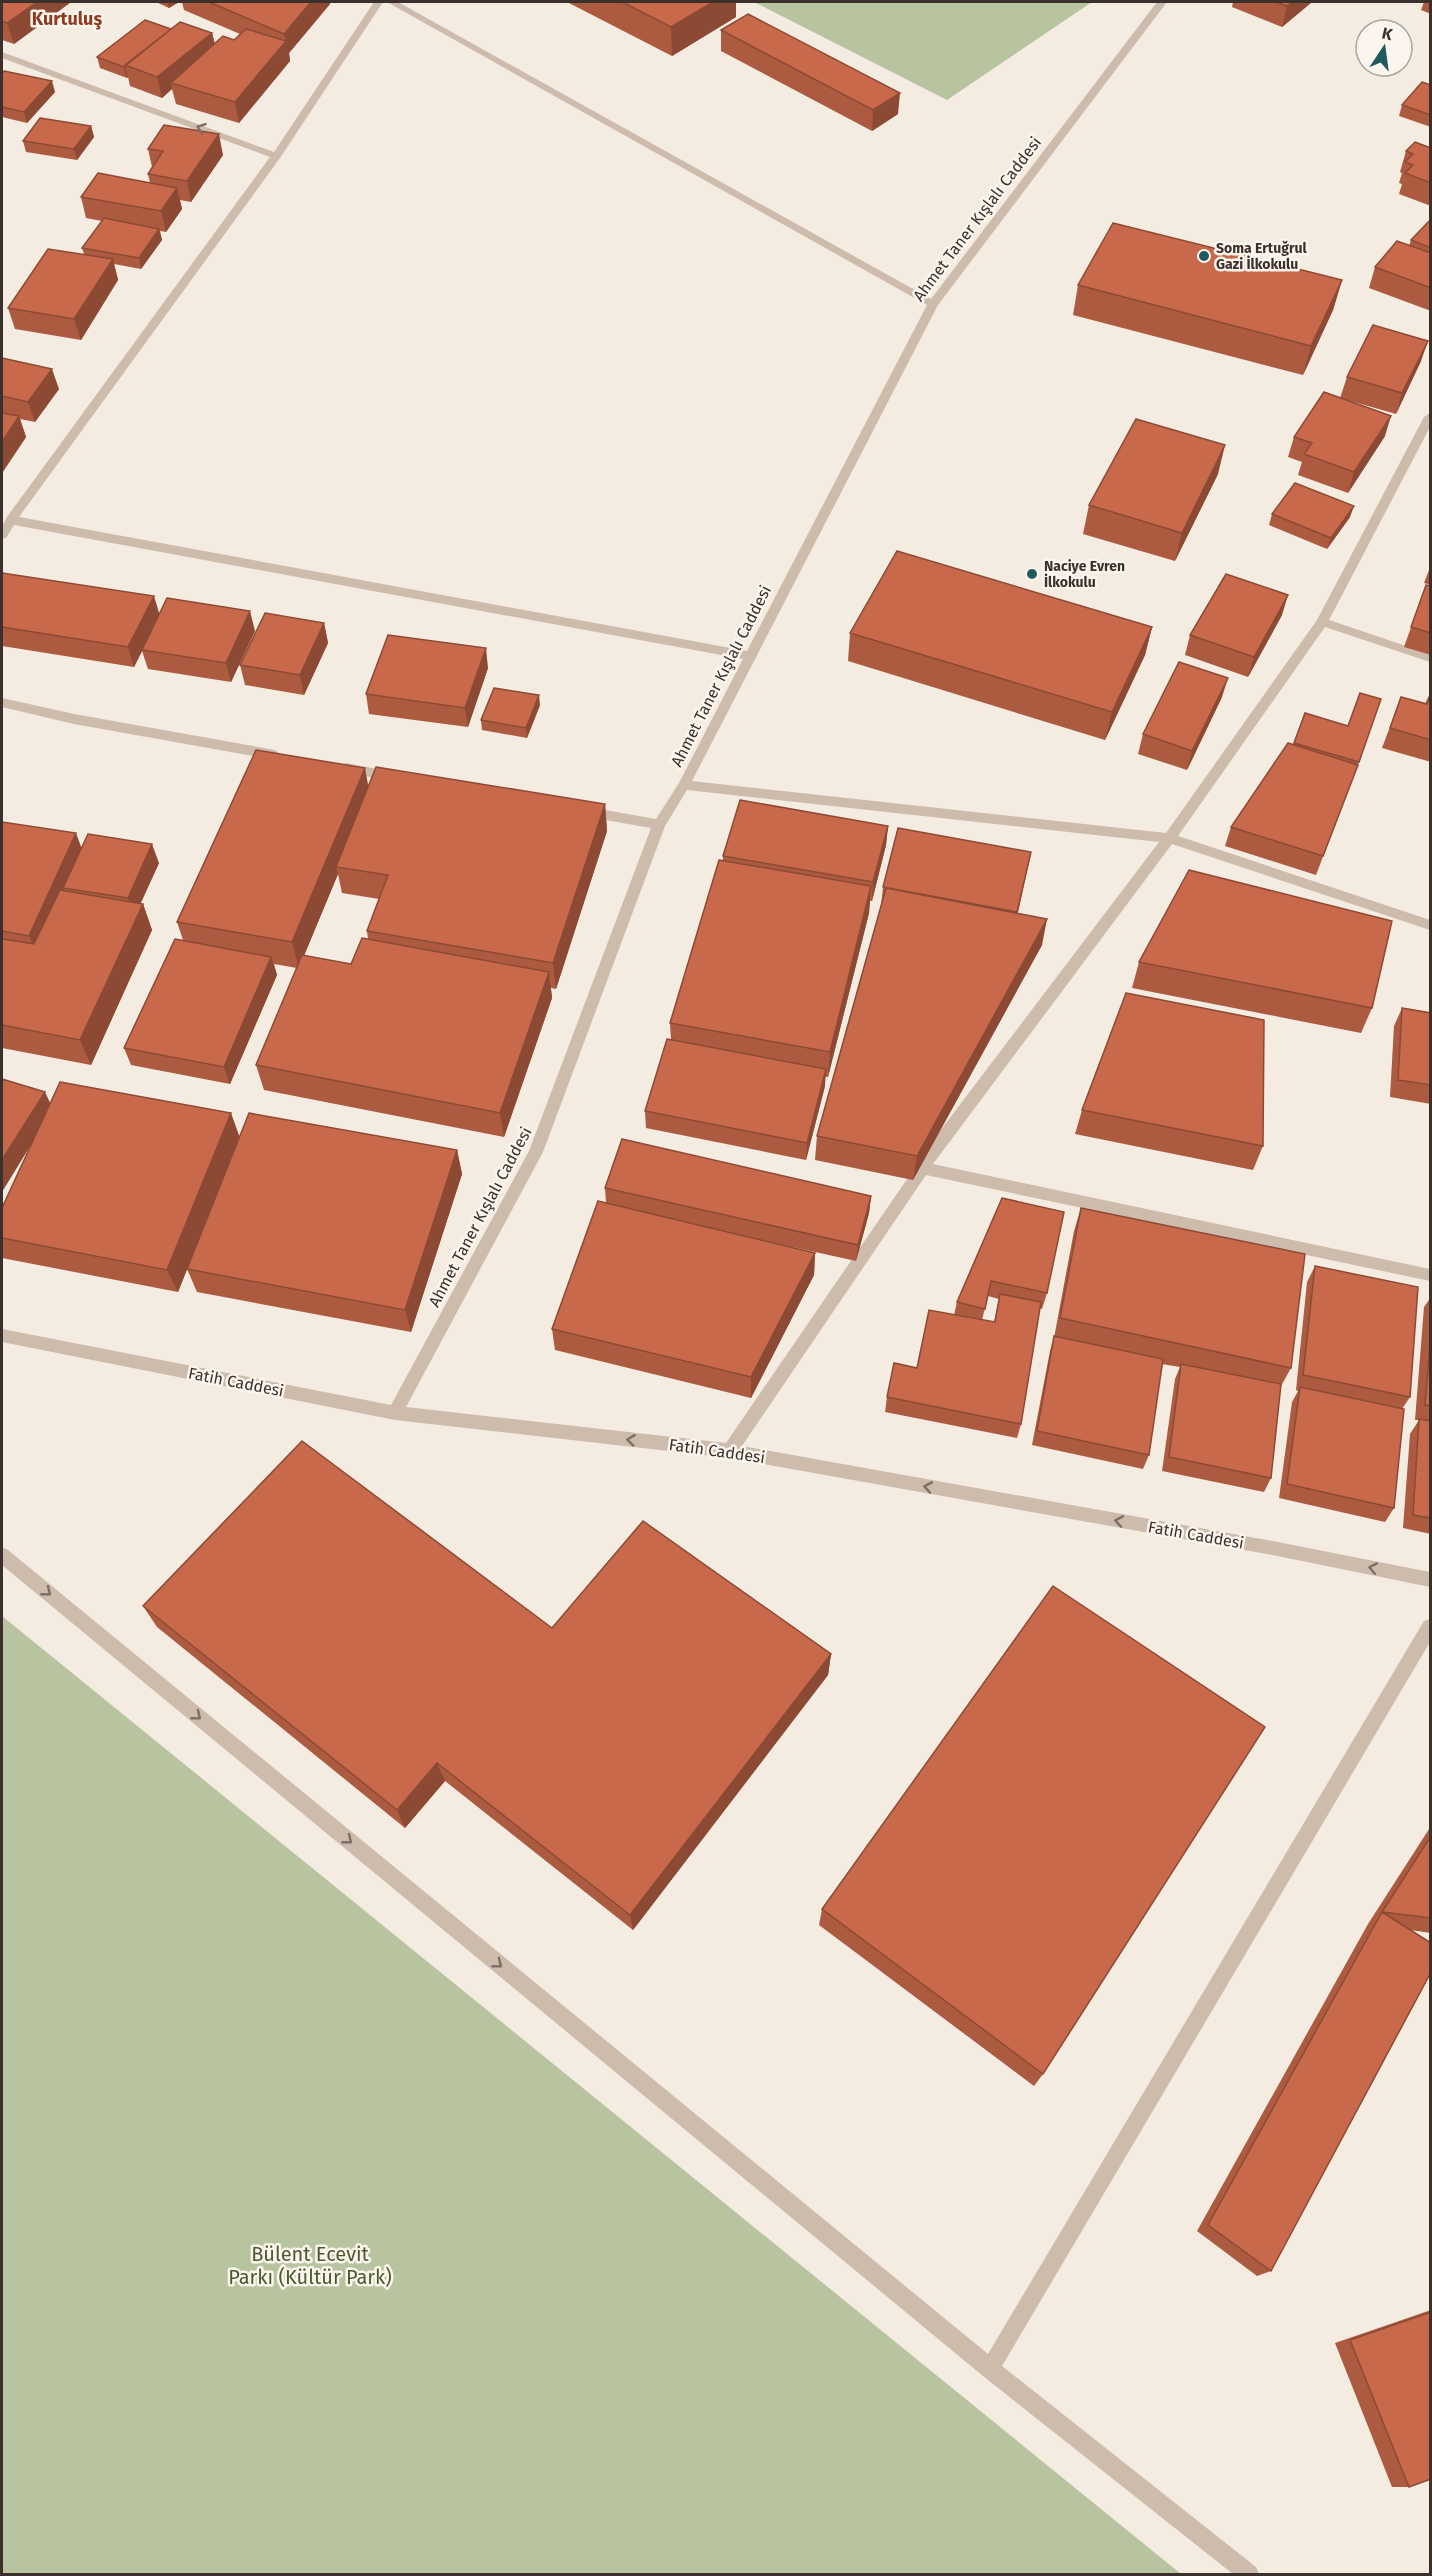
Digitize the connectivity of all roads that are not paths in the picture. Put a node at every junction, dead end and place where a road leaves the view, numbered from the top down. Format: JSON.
{"nodes":[{"id":1,"x":378,"y":2,"type":"edge"},
{"id":2,"x":392,"y":2,"type":"edge"},
{"id":3,"x":1162,"y":2,"type":"edge"},
{"id":4,"x":3,"y":58,"type":"edge"},
{"id":5,"x":276,"y":156,"type":"junction"},
{"id":6,"x":933,"y":304,"type":"junction"},
{"id":7,"x":1431,"y":417,"type":"edge"},
{"id":8,"x":10,"y":520,"type":"junction"},
{"id":9,"x":2,"y":535,"type":"edge"},
{"id":10,"x":1323,"y":622,"type":"junction"},
{"id":11,"x":749,"y":656,"type":"junction"},
{"id":12,"x":1431,"y":658,"type":"edge"},
{"id":13,"x":2,"y":702,"type":"edge"},
{"id":14,"x":285,"y":757,"type":"edge"},
{"id":15,"x":332,"y":766,"type":"edge"},
{"id":16,"x":402,"y":778,"type":"edge"},
{"id":17,"x":684,"y":785,"type":"junction"},
{"id":18,"x":577,"y":810,"type":"edge"},
{"id":19,"x":659,"y":825,"type":"junction"},
{"id":20,"x":1169,"y":838,"type":"junction"},
{"id":21,"x":1431,"y":925,"type":"edge"},
{"id":22,"x":922,"y":1168,"type":"junction"},
{"id":23,"x":1431,"y":1275,"type":"edge"},
{"id":24,"x":2,"y":1336,"type":"edge"},
{"id":25,"x":395,"y":1413,"type":"junction"},
{"id":26,"x":730,"y":1451,"type":"junction"},
{"id":27,"x":2,"y":1555,"type":"edge"},
{"id":28,"x":1431,"y":1580,"type":"edge"},
{"id":29,"x":1431,"y":1628,"type":"edge"},
{"id":30,"x":990,"y":2369,"type":"junction"},
{"id":31,"x":1250,"y":2574,"type":"edge"}],
"edges":[{"from":1,"to":5,"type":"street"},
{"from":2,"to":6,"type":"street"},
{"from":3,"to":6,"type":"street","name":"Ahmet Taner Kışlalı Caddesi"},
{"from":5,"to":4,"type":"street","one_way":true},
{"from":5,"to":8,"type":"street"},
{"from":6,"to":11,"type":"street","name":"Ahmet Taner Kışlalı Caddesi"},
{"from":7,"to":10,"type":"street"},
{"from":8,"to":9,"type":"street"},
{"from":8,"to":11,"type":"street"},
{"from":10,"to":12,"type":"street"},
{"from":10,"to":20,"type":"street"},
{"from":11,"to":17,"type":"street","name":"Ahmet Taner Kışlalı Caddesi"},
{"from":13,"to":14,"type":"street"},
{"from":15,"to":16,"type":"street"},
{"from":17,"to":19,"type":"street","name":"Ahmet Taner Kışlalı Caddesi"},
{"from":17,"to":20,"type":"street"},
{"from":18,"to":19,"type":"street"},
{"from":19,"to":25,"type":"street","name":"Ahmet Taner Kışlalı Caddesi"},
{"from":20,"to":21,"type":"street"},
{"from":20,"to":22,"type":"street"},
{"from":22,"to":23,"type":"street"},
{"from":22,"to":26,"type":"street"},
{"from":24,"to":25,"type":"street","name":"Fatih Caddesi"},
{"from":26,"to":25,"type":"street","name":"Fatih Caddesi","one_way":true},
{"from":28,"to":26,"type":"street","name":"Fatih Caddesi","one_way":true},
{"from":27,"to":30,"type":"street","one_way":true},
{"from":29,"to":30,"type":"street"},
{"from":30,"to":31,"type":"street"}]}
